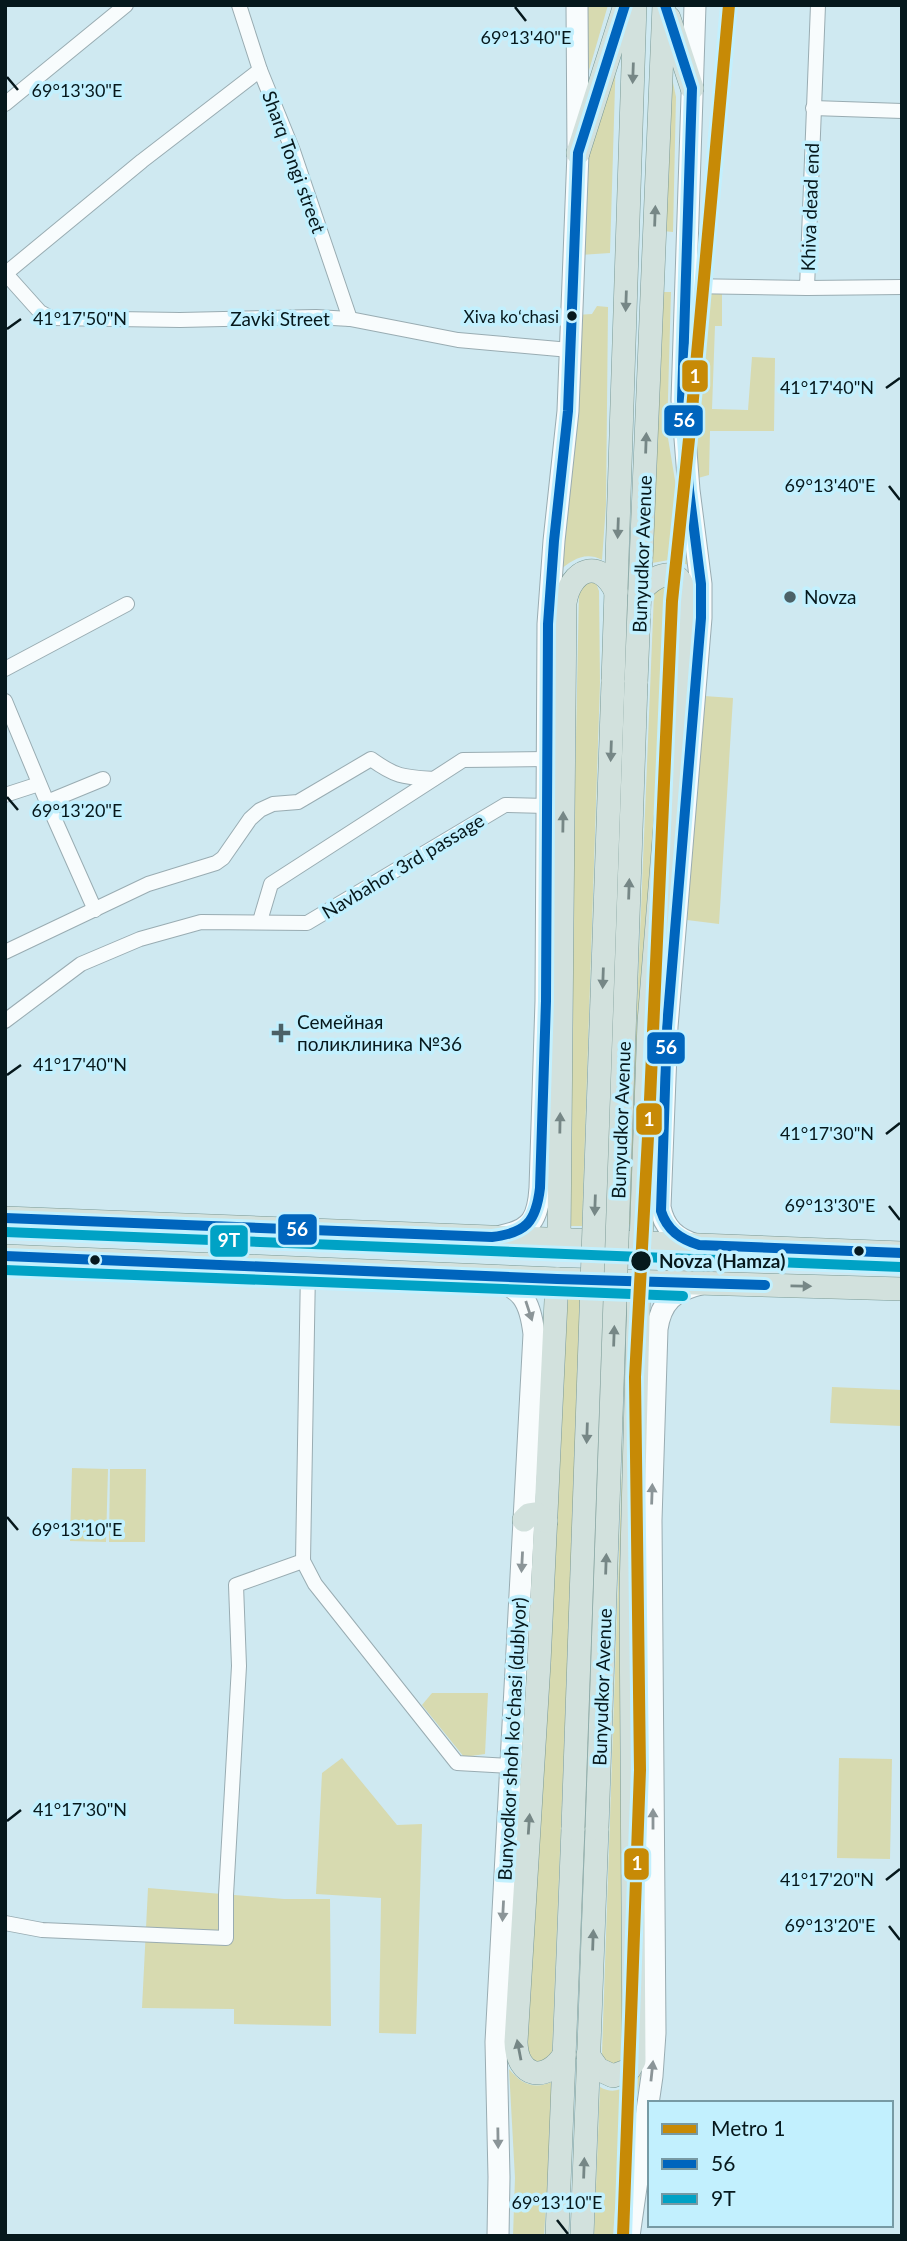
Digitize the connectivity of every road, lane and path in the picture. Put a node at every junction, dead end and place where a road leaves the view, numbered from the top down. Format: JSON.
{"nodes":[{"id":1,"x":126,"y":5,"type":"edge"},
{"id":2,"x":239,"y":5,"type":"edge"},
{"id":3,"x":577,"y":5,"type":"edge"},
{"id":4,"x":625,"y":5,"type":"edge"},
{"id":5,"x":635,"y":5,"type":"edge"},
{"id":6,"x":664,"y":5,"type":"edge"},
{"id":7,"x":695,"y":5,"type":"edge"},
{"id":8,"x":818,"y":5,"type":"edge"},
{"id":9,"x":260,"y":70,"type":"junction"},
{"id":10,"x":692,"y":88,"type":"junction"},
{"id":11,"x":5,"y":104,"type":"edge"},
{"id":12,"x":813,"y":108,"type":"junction"},
{"id":13,"x":902,"y":111,"type":"edge"},
{"id":14,"x":578,"y":153,"type":"junction"},
{"id":15,"x":6,"y":274,"type":"edge"},
{"id":16,"x":686,"y":286,"type":"junction"},
{"id":17,"x":902,"y":287,"type":"edge"},
{"id":18,"x":807,"y":288,"type":"junction"},
{"id":19,"x":349,"y":319,"type":"junction"},
{"id":20,"x":570,"y":350,"type":"junction"},
{"id":21,"x":616,"y":593,"type":"junction"},
{"id":22,"x":640,"y":593,"type":"junction"},
{"id":23,"x":127,"y":604,"type":"dead end"},
{"id":24,"x":5,"y":669,"type":"edge"},
{"id":25,"x":5,"y":701,"type":"edge"},
{"id":26,"x":546,"y":759,"type":"junction"},
{"id":27,"x":103,"y":779,"type":"dead end"},
{"id":28,"x":433,"y":779,"type":"junction"},
{"id":29,"x":39,"y":784,"type":"junction"},
{"id":30,"x":5,"y":795,"type":"edge"},
{"id":31,"x":47,"y":802,"type":"junction"},
{"id":32,"x":546,"y":806,"type":"junction"},
{"id":33,"x":95,"y":910,"type":"junction"},
{"id":34,"x":260,"y":921,"type":"junction"},
{"id":35,"x":5,"y":952,"type":"edge"},
{"id":36,"x":662,"y":981,"type":"junction"},
{"id":37,"x":5,"y":1021,"type":"edge"},
{"id":38,"x":5,"y":1218,"type":"edge"},
{"id":39,"x":269,"y":1228,"type":"junction"},
{"id":40,"x":492,"y":1237,"type":"junction"},
{"id":41,"x":558,"y":1240,"type":"junction"},
{"id":42,"x":641,"y":1244,"type":"junction"},
{"id":43,"x":699,"y":1245,"type":"junction"},
{"id":44,"x":902,"y":1252,"type":"edge"},
{"id":45,"x":5,"y":1256,"type":"edge"},
{"id":46,"x":266,"y":1267,"type":"junction"},
{"id":47,"x":308,"y":1269,"type":"junction"},
{"id":48,"x":476,"y":1275,"type":"junction"},
{"id":49,"x":557,"y":1279,"type":"junction"},
{"id":50,"x":639,"y":1281,"type":"junction"},
{"id":51,"x":708,"y":1283,"type":"junction"},
{"id":52,"x":902,"y":1289,"type":"edge"},
{"id":53,"x":535,"y":1520,"type":"junction"},
{"id":54,"x":303,"y":1561,"type":"junction"},
{"id":55,"x":511,"y":1766,"type":"junction"},
{"id":56,"x":5,"y":1923,"type":"edge"},
{"id":57,"x":565,"y":2055,"type":"junction"},
{"id":58,"x":589,"y":2055,"type":"junction"},
{"id":59,"x":648,"y":2101,"type":"edge"},
{"id":60,"x":648,"y":2104,"type":"edge"},
{"id":61,"x":498,"y":2236,"type":"edge"},
{"id":62,"x":558,"y":2236,"type":"edge"},
{"id":63,"x":582,"y":2236,"type":"edge"},
{"id":64,"x":629,"y":2236,"type":"edge"}],
"edges":[{"from":1,"to":11,"type":"street"},
{"from":2,"to":9,"type":"street","name":"Sharq Tongi street"},
{"from":3,"to":14,"type":"street"},
{"from":4,"to":14,"type":"main road"},
{"from":5,"to":21,"type":"main road","name":"Bunyudkor Avenue","one_way":true},
{"from":6,"to":10,"type":"main road"},
{"from":22,"to":6,"type":"main road","name":"Bunyudkor Avenue","one_way":true},
{"from":7,"to":10,"type":"street"},
{"from":8,"to":12,"type":"street","name":"Khiva dead end"},
{"from":9,"to":15,"type":"street","name":"Zavki Street"},
{"from":9,"to":19,"type":"street","name":"Sharq Tongi street"},
{"from":10,"to":16,"type":"street"},
{"from":12,"to":13,"type":"street"},
{"from":12,"to":18,"type":"street","name":"Khiva dead end"},
{"from":14,"to":20,"type":"street"},
{"from":15,"to":19,"type":"street","name":"Zavki Street"},
{"from":16,"to":18,"type":"street","name":"Khiva dead end"},
{"from":16,"to":36,"type":"street"},
{"from":17,"to":18,"type":"street"},
{"from":19,"to":20,"type":"street","name":"Zavki Street"},
{"from":20,"to":26,"type":"street"},
{"from":41,"to":21,"type":"main road","one_way":true},
{"from":21,"to":57,"type":"main road","name":"Bunyudkor Avenue","one_way":true,"bridge":true},
{"from":22,"to":36,"type":"main road"},
{"from":58,"to":22,"type":"main road","name":"Bunyudkor Avenue","one_way":true,"bridge":true},
{"from":23,"to":24,"type":"street"},
{"from":25,"to":29,"type":"street"},
{"from":26,"to":28,"type":"street"},
{"from":26,"to":32,"type":"street"},
{"from":27,"to":31,"type":"street"},
{"from":28,"to":33,"type":"street"},
{"from":28,"to":34,"type":"street"},
{"from":29,"to":30,"type":"street"},
{"from":29,"to":31,"type":"street"},
{"from":31,"to":33,"type":"street"},
{"from":32,"to":34,"type":"street","name":"Navbahor 3rd passage"},
{"from":32,"to":40,"type":"street"},
{"from":33,"to":35,"type":"street"},
{"from":34,"to":37,"type":"street","name":"Navbahor 3rd passage"},
{"from":36,"to":42,"type":"main road"},
{"from":36,"to":43,"type":"street"},
{"from":38,"to":39,"type":"main road"},
{"from":39,"to":40,"type":"main road"},
{"from":39,"to":46,"type":"main road"},
{"from":40,"to":41,"type":"main road"},
{"from":41,"to":42,"type":"main road"},
{"from":42,"to":43,"type":"main road"},
{"from":43,"to":44,"type":"main road"},
{"from":45,"to":46,"type":"main road"},
{"from":46,"to":47,"type":"main road"},
{"from":47,"to":48,"type":"main road"},
{"from":47,"to":54,"type":"street"},
{"from":48,"to":49,"type":"main road"},
{"from":48,"to":53,"type":"street","name":"Bunyodkor shoh koʻchasi (dublyor)","one_way":true},
{"from":49,"to":50,"type":"main road"},
{"from":49,"to":53,"type":"main road"},
{"from":50,"to":51,"type":"main road"},
{"from":50,"to":58,"type":"main road"},
{"from":51,"to":52,"type":"main road","one_way":true},
{"from":59,"to":51,"type":"street","one_way":true},
{"from":53,"to":55,"type":"street","name":"Bunyodkor shoh koʻchasi (dublyor)","one_way":true},
{"from":57,"to":53,"type":"main road","one_way":true},
{"from":54,"to":55,"type":"street"},
{"from":54,"to":56,"type":"street"},
{"from":55,"to":61,"type":"street","name":"Bunyodkor shoh koʻchasi (dublyor)","one_way":true},
{"from":57,"to":62,"type":"main road","name":"Bunyudkor Avenue"},
{"from":63,"to":58,"type":"main road","name":"Bunyudkor Avenue","one_way":true},
{"from":64,"to":60,"type":"street","one_way":true}]}
